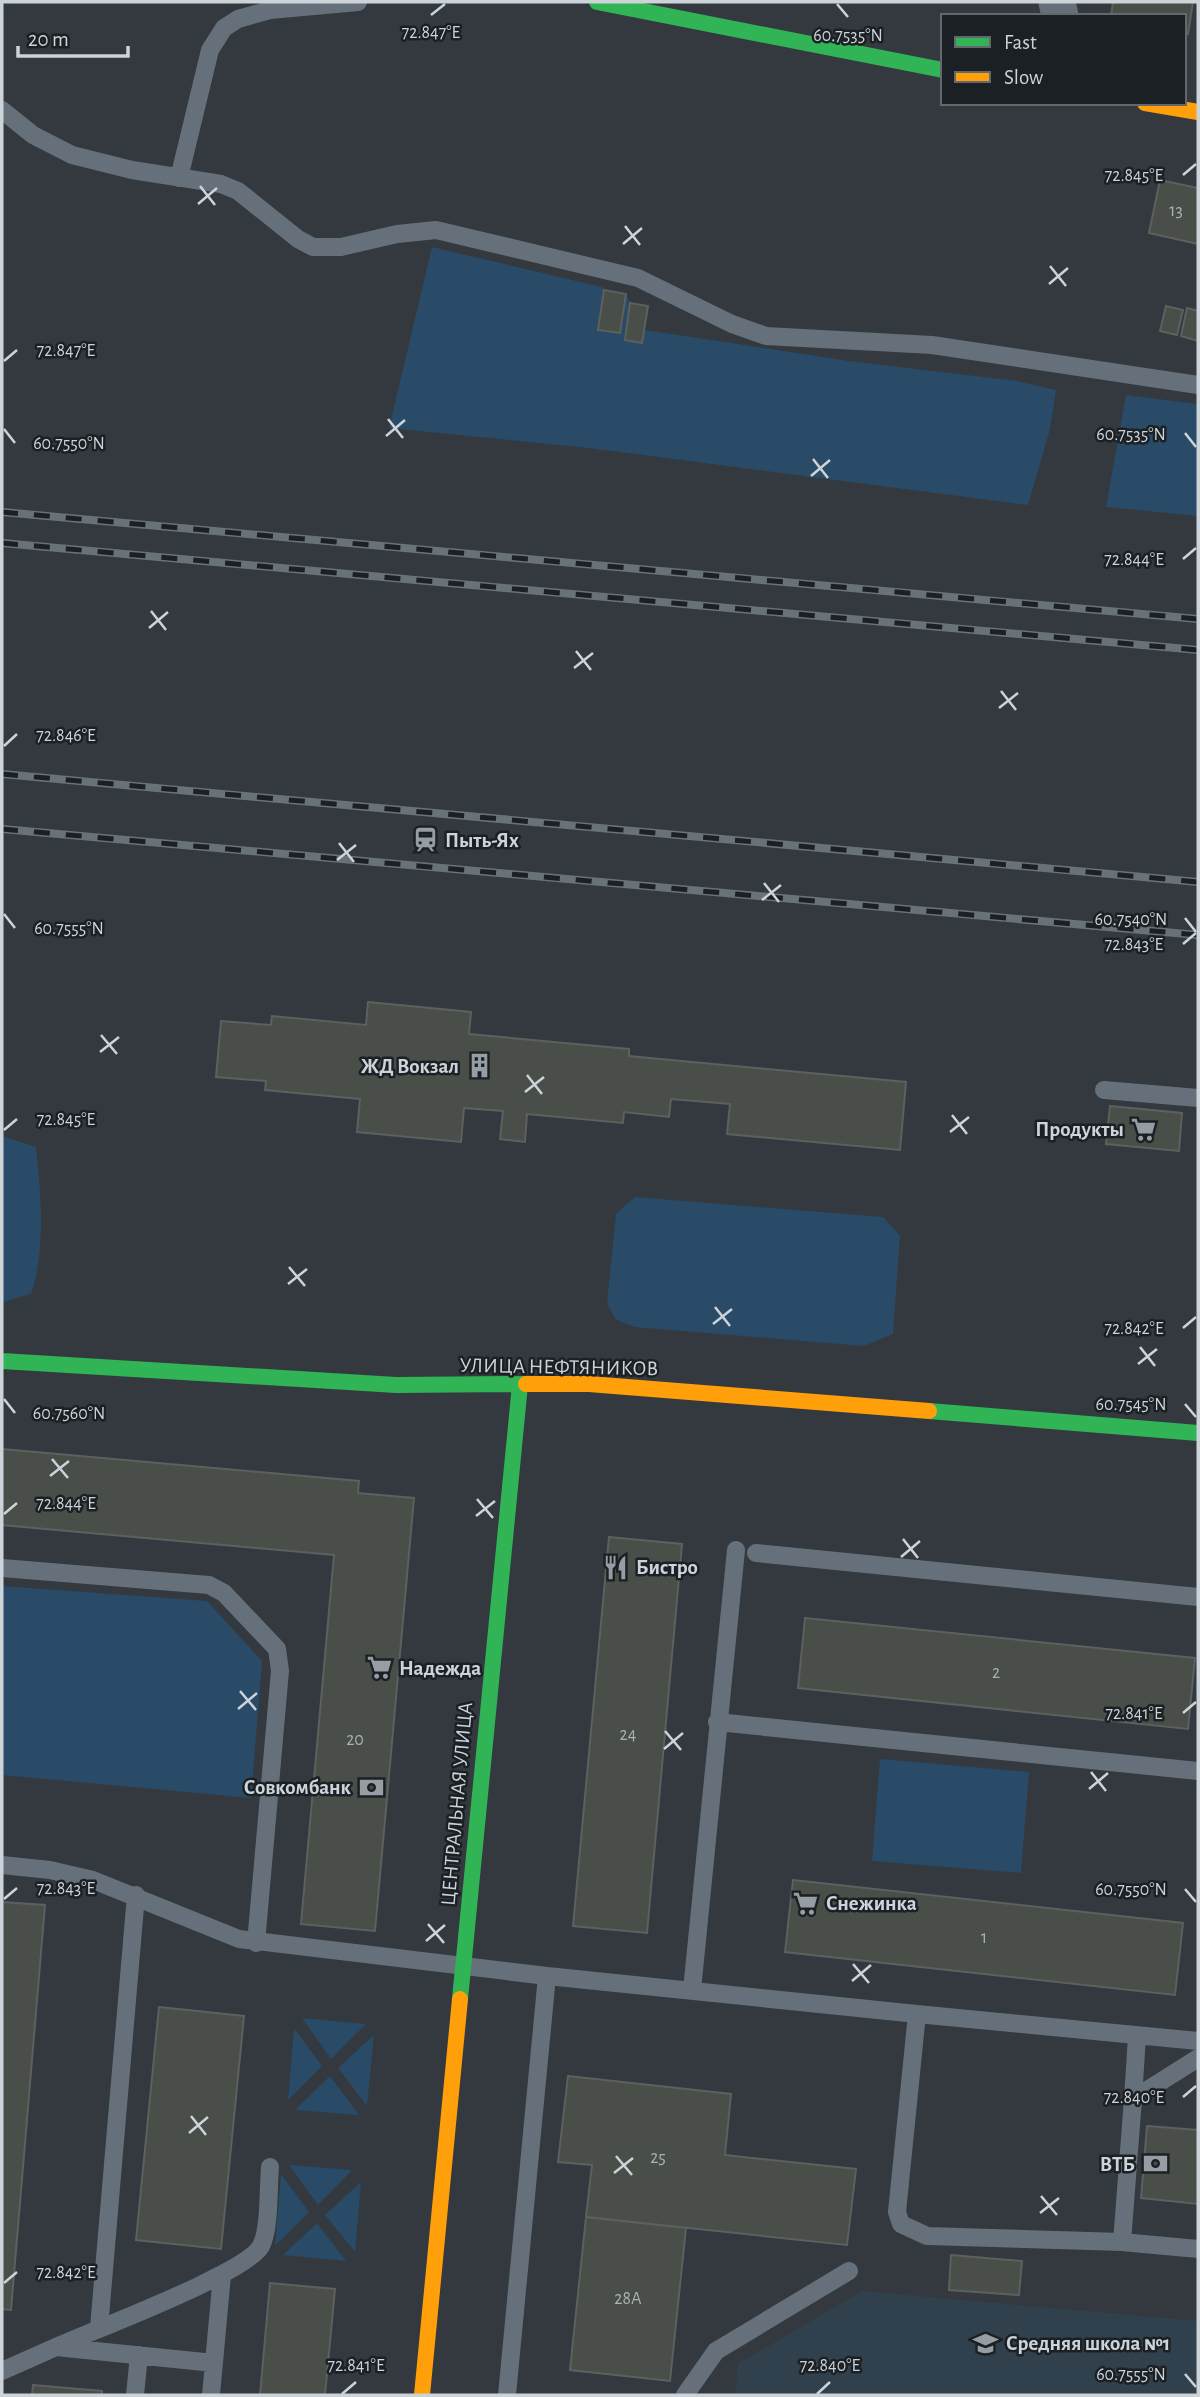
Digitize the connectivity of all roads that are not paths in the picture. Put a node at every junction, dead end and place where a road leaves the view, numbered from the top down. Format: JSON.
{"nodes":[{"id":1,"x":358,"y":2,"type":"edge"},
{"id":2,"x":597,"y":2,"type":"edge"},
{"id":3,"x":941,"y":70,"type":"edge"},
{"id":4,"x":1157,"y":105,"type":"edge"},
{"id":5,"x":2,"y":110,"type":"edge"},
{"id":6,"x":1198,"y":112,"type":"edge"},
{"id":7,"x":179,"y":178,"type":"junction"},
{"id":8,"x":1198,"y":385,"type":"edge"},
{"id":9,"x":1104,"y":1090,"type":"dead end"},
{"id":10,"x":1198,"y":1098,"type":"edge"},
{"id":11,"x":2,"y":1361,"type":"edge"},
{"id":12,"x":520,"y":1385,"type":"junction"},
{"id":13,"x":1198,"y":1433,"type":"edge"},
{"id":14,"x":736,"y":1550,"type":"dead end"},
{"id":15,"x":756,"y":1553,"type":"dead end"},
{"id":16,"x":2,"y":1568,"type":"edge"},
{"id":17,"x":1198,"y":1597,"type":"edge"},
{"id":18,"x":718,"y":1722,"type":"junction"},
{"id":19,"x":1198,"y":1771,"type":"edge"},
{"id":20,"x":2,"y":1866,"type":"edge"},
{"id":21,"x":136,"y":1895,"type":"junction"},
{"id":22,"x":256,"y":1943,"type":"junction"},
{"id":23,"x":463,"y":1967,"type":"junction"},
{"id":24,"x":547,"y":1976,"type":"junction"},
{"id":25,"x":692,"y":1990,"type":"junction"},
{"id":26,"x":916,"y":2014,"type":"junction"},
{"id":27,"x":1137,"y":2036,"type":"junction"},
{"id":28,"x":1198,"y":2041,"type":"edge"},
{"id":29,"x":1198,"y":2057,"type":"edge"},
{"id":30,"x":1133,"y":2099,"type":"junction"},
{"id":31,"x":270,"y":2167,"type":"dead end"},
{"id":32,"x":1122,"y":2242,"type":"junction"},
{"id":33,"x":1198,"y":2249,"type":"edge"},
{"id":34,"x":849,"y":2271,"type":"dead end"},
{"id":35,"x":222,"y":2275,"type":"junction"},
{"id":36,"x":99,"y":2328,"type":"junction"},
{"id":37,"x":56,"y":2347,"type":"junction"},
{"id":38,"x":139,"y":2355,"type":"junction"},
{"id":39,"x":214,"y":2362,"type":"junction"},
{"id":40,"x":2,"y":2371,"type":"edge"},
{"id":41,"x":135,"y":2395,"type":"edge"},
{"id":42,"x":211,"y":2395,"type":"edge"},
{"id":43,"x":422,"y":2395,"type":"edge"},
{"id":44,"x":506,"y":2395,"type":"edge"},
{"id":45,"x":685,"y":2395,"type":"edge"}],
"edges":[{"from":1,"to":7,"type":"lane"},
{"from":2,"to":3,"type":"street"},
{"from":4,"to":6,"type":"street"},
{"from":5,"to":7,"type":"lane"},
{"from":7,"to":8,"type":"lane"},
{"from":9,"to":10,"type":"lane"},
{"from":11,"to":12,"type":"street","name":"УЛИЦА НЕФТЯНИКОВ"},
{"from":12,"to":13,"type":"street","name":"УЛИЦА НЕФТЯНИКОВ"},
{"from":12,"to":23,"type":"street","name":"ЦЕНТРАЛЬНАЯ УЛИЦА"},
{"from":14,"to":18,"type":"lane"},
{"from":15,"to":17,"type":"lane"},
{"from":16,"to":22,"type":"lane"},
{"from":18,"to":19,"type":"lane"},
{"from":18,"to":25,"type":"lane"},
{"from":20,"to":21,"type":"lane"},
{"from":21,"to":22,"type":"lane"},
{"from":21,"to":36,"type":"lane"},
{"from":22,"to":23,"type":"lane"},
{"from":23,"to":24,"type":"lane"},
{"from":23,"to":43,"type":"street","name":"ЦЕНТРАЛЬНАЯ УЛИЦА"},
{"from":24,"to":25,"type":"lane"},
{"from":24,"to":44,"type":"lane"},
{"from":25,"to":26,"type":"lane"},
{"from":26,"to":27,"type":"lane"},
{"from":26,"to":32,"type":"lane"},
{"from":27,"to":28,"type":"lane"},
{"from":27,"to":30,"type":"lane"},
{"from":29,"to":30,"type":"lane"},
{"from":30,"to":32,"type":"lane"},
{"from":31,"to":35,"type":"lane"},
{"from":32,"to":33,"type":"lane"},
{"from":34,"to":45,"type":"lane"},
{"from":35,"to":36,"type":"lane"},
{"from":35,"to":39,"type":"lane"},
{"from":36,"to":37,"type":"lane"},
{"from":37,"to":38,"type":"lane"},
{"from":37,"to":40,"type":"lane"},
{"from":38,"to":39,"type":"lane"},
{"from":38,"to":41,"type":"lane"},
{"from":39,"to":42,"type":"lane"}]}
